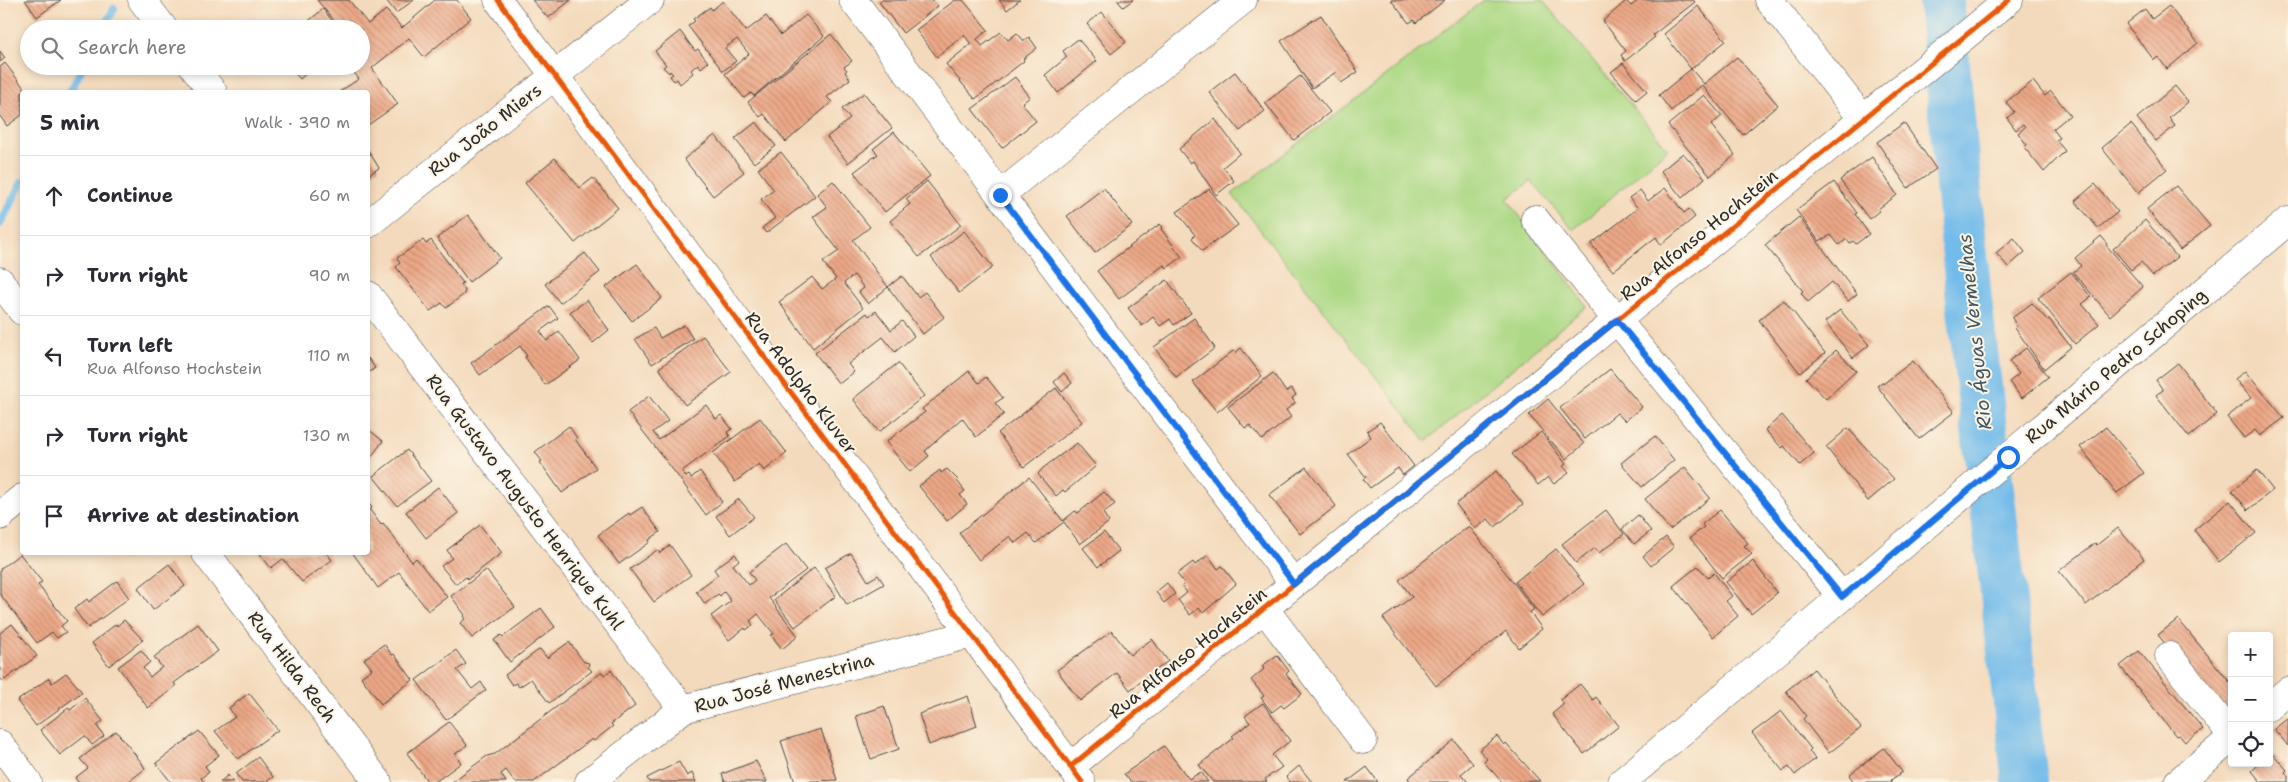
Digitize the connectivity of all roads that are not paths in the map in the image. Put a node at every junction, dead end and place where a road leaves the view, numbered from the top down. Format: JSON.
{"nodes":[{"id":1,"x":142,"y":0,"type":"edge"},
{"id":2,"x":498,"y":0,"type":"edge"},
{"id":3,"x":650,"y":0,"type":"edge"},
{"id":4,"x":852,"y":0,"type":"edge"},
{"id":5,"x":1243,"y":0,"type":"edge"},
{"id":6,"x":1769,"y":0,"type":"edge"},
{"id":7,"x":2000,"y":8,"type":"edge"},
{"id":8,"x":157,"y":20,"type":"edge"},
{"id":9,"x":200,"y":75,"type":"edge"},
{"id":10,"x":554,"y":76,"type":"junction"},
{"id":11,"x":211,"y":90,"type":"edge"},
{"id":12,"x":1863,"y":119,"type":"junction"},
{"id":13,"x":1000,"y":195,"type":"junction"},
{"id":14,"x":1535,"y":219,"type":"dead end"},
{"id":15,"x":2288,"y":221,"type":"edge"},
{"id":16,"x":370,"y":222,"type":"edge"},
{"id":17,"x":0,"y":281,"type":"edge"},
{"id":18,"x":370,"y":298,"type":"edge"},
{"id":19,"x":20,"y":308,"type":"edge"},
{"id":20,"x":1617,"y":320,"type":"junction"},
{"id":21,"x":20,"y":500,"type":"edge"},
{"id":22,"x":0,"y":516,"type":"edge"},
{"id":23,"x":207,"y":555,"type":"edge"},
{"id":24,"x":1294,"y":584,"type":"junction"},
{"id":25,"x":1842,"y":597,"type":"junction"},
{"id":26,"x":1264,"y":608,"type":"junction"},
{"id":27,"x":971,"y":634,"type":"junction"},
{"id":28,"x":2169,"y":656,"type":"dead end"},
{"id":29,"x":2288,"y":692,"type":"edge"},
{"id":30,"x":2273,"y":704,"type":"edge"},
{"id":31,"x":683,"y":709,"type":"junction"},
{"id":32,"x":2228,"y":732,"type":"edge"},
{"id":33,"x":1364,"y":740,"type":"dead end"},
{"id":34,"x":2228,"y":740,"type":"edge"},
{"id":35,"x":0,"y":744,"type":"edge"},
{"id":36,"x":1076,"y":775,"type":"edge"},
{"id":37,"x":28,"y":782,"type":"edge"},
{"id":38,"x":378,"y":782,"type":"edge"},
{"id":39,"x":589,"y":782,"type":"edge"},
{"id":40,"x":1622,"y":782,"type":"edge"},
{"id":41,"x":2178,"y":782,"type":"edge"}],
"edges":[{"from":1,"to":8,"type":"street"},
{"from":2,"to":10,"type":"street","name":"Rua Adolpho Kluver"},
{"from":3,"to":10,"type":"street","name":"Rua João Miers"},
{"from":4,"to":13,"type":"street"},
{"from":5,"to":13,"type":"street"},
{"from":6,"to":12,"type":"street"},
{"from":7,"to":12,"type":"street","name":"Rua Alfonso Hochstein"},
{"from":9,"to":11,"type":"street"},
{"from":10,"to":16,"type":"street","name":"Rua João Miers"},
{"from":10,"to":27,"type":"street","name":"Rua Adolpho Kluver"},
{"from":12,"to":20,"type":"street","name":"Rua Alfonso Hochstein"},
{"from":13,"to":24,"type":"street"},
{"from":14,"to":20,"type":"street"},
{"from":15,"to":25,"type":"street","name":"Rua Mário Pedro Schoping"},
{"from":17,"to":19,"type":"street"},
{"from":18,"to":31,"type":"street","name":"Rua Gustavo Augusto Henrique Kuhl"},
{"from":20,"to":24,"type":"street","name":"Rua Alfonso Hochstein"},
{"from":20,"to":25,"type":"street"},
{"from":21,"to":22,"type":"street"},
{"from":23,"to":38,"type":"street","name":"Rua Hilda Rech"},
{"from":24,"to":26,"type":"street","name":"Rua Alfonso Hochstein"},
{"from":25,"to":40,"type":"street","name":"Rua Mário Pedro Schoping"},
{"from":26,"to":33,"type":"street"},
{"from":26,"to":36,"type":"street","name":"Rua Alfonso Hochstein"},
{"from":27,"to":31,"type":"street","name":"Rua José Menestrina"},
{"from":27,"to":36,"type":"street","name":"Rua Adolpho Kluver"},
{"from":28,"to":32,"type":"street"},
{"from":29,"to":30,"type":"street"},
{"from":31,"to":39,"type":"street","name":"Rua José Menestrina"},
{"from":34,"to":41,"type":"street"},
{"from":35,"to":37,"type":"street"}]}
